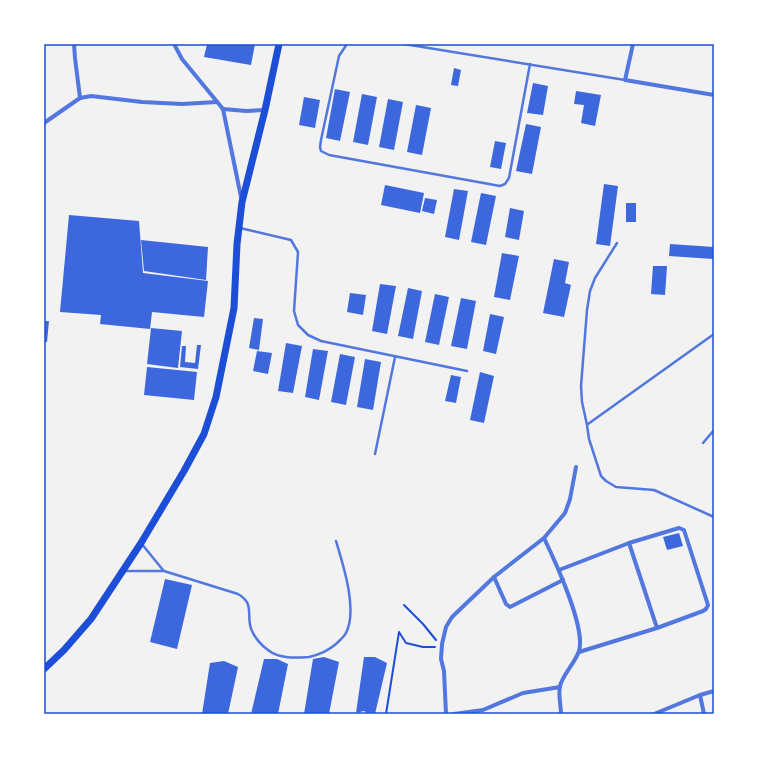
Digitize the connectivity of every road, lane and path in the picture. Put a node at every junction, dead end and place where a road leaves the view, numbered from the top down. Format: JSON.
{"nodes":[{"id":1,"x":74,"y":44,"type":"edge"},
{"id":2,"x":174,"y":44,"type":"edge"},
{"id":3,"x":279,"y":44,"type":"edge"},
{"id":4,"x":347,"y":44,"type":"edge"},
{"id":5,"x":404,"y":44,"type":"edge"},
{"id":6,"x":633,"y":44,"type":"edge"},
{"id":7,"x":530,"y":64,"type":"junction"},
{"id":8,"x":626,"y":80,"type":"junction"},
{"id":9,"x":714,"y":95,"type":"edge"},
{"id":10,"x":80,"y":98,"type":"junction"},
{"id":11,"x":217,"y":102,"type":"junction"},
{"id":12,"x":223,"y":109,"type":"junction"},
{"id":13,"x":265,"y":110,"type":"junction"},
{"id":14,"x":44,"y":123,"type":"edge"},
{"id":15,"x":242,"y":202,"type":"junction"},
{"id":16,"x":238,"y":227,"type":"junction"},
{"id":17,"x":617,"y":242,"type":"dead end"},
{"id":18,"x":714,"y":334,"type":"edge"},
{"id":19,"x":395,"y":357,"type":"junction"},
{"id":20,"x":467,"y":370,"type":"dead end"},
{"id":21,"x":587,"y":425,"type":"junction"},
{"id":22,"x":714,"y":430,"type":"edge"},
{"id":23,"x":703,"y":443,"type":"dead end"},
{"id":24,"x":375,"y":454,"type":"dead end"},
{"id":25,"x":576,"y":467,"type":"dead end"},
{"id":26,"x":714,"y":517,"type":"edge"},
{"id":27,"x":544,"y":538,"type":"junction"},
{"id":28,"x":336,"y":541,"type":"dead end"},
{"id":29,"x":629,"y":542,"type":"junction"},
{"id":30,"x":141,"y":543,"type":"junction"},
{"id":31,"x":559,"y":570,"type":"junction"},
{"id":32,"x":122,"y":571,"type":"junction"},
{"id":33,"x":164,"y":571,"type":"junction"},
{"id":34,"x":494,"y":577,"type":"junction"},
{"id":35,"x":563,"y":580,"type":"junction"},
{"id":36,"x":404,"y":605,"type":"dead end"},
{"id":37,"x":658,"y":628,"type":"junction"},
{"id":38,"x":442,"y":647,"type":"junction"},
{"id":39,"x":579,"y":652,"type":"junction"},
{"id":40,"x":44,"y":669,"type":"edge"},
{"id":41,"x":560,"y":686,"type":"junction"},
{"id":42,"x":714,"y":691,"type":"edge"},
{"id":43,"x":700,"y":695,"type":"junction"},
{"id":44,"x":483,"y":712,"type":"edge"},
{"id":45,"x":386,"y":714,"type":"edge"},
{"id":46,"x":446,"y":714,"type":"edge"},
{"id":47,"x":454,"y":714,"type":"edge"},
{"id":48,"x":561,"y":714,"type":"edge"},
{"id":49,"x":654,"y":714,"type":"edge"},
{"id":50,"x":704,"y":714,"type":"edge"}],
"edges":[{"from":1,"to":10,"type":"street"},
{"from":2,"to":11,"type":"street"},
{"from":3,"to":13,"type":"main road"},
{"from":4,"to":7,"type":"lane"},
{"from":5,"to":7,"type":"lane"},
{"from":6,"to":8,"type":"street"},
{"from":7,"to":8,"type":"lane"},
{"from":8,"to":9,"type":"street"},
{"from":10,"to":11,"type":"street"},
{"from":10,"to":14,"type":"street"},
{"from":11,"to":12,"type":"street"},
{"from":12,"to":13,"type":"street"},
{"from":12,"to":15,"type":"street"},
{"from":13,"to":15,"type":"main road"},
{"from":15,"to":16,"type":"main road"},
{"from":16,"to":19,"type":"lane"},
{"from":16,"to":30,"type":"main road"},
{"from":17,"to":21,"type":"lane"},
{"from":18,"to":21,"type":"lane"},
{"from":19,"to":20,"type":"lane"},
{"from":19,"to":24,"type":"lane"},
{"from":21,"to":26,"type":"lane"},
{"from":22,"to":23,"type":"lane"},
{"from":25,"to":27,"type":"street"},
{"from":27,"to":31,"type":"street"},
{"from":27,"to":34,"type":"street"},
{"from":28,"to":33,"type":"lane"},
{"from":29,"to":31,"type":"street"},
{"from":29,"to":37,"type":"street"},
{"from":29,"to":37,"type":"street"},
{"from":30,"to":32,"type":"main road"},
{"from":30,"to":33,"type":"lane"},
{"from":31,"to":35,"type":"street"},
{"from":32,"to":33,"type":"lane"},
{"from":32,"to":40,"type":"main road"},
{"from":34,"to":35,"type":"street"},
{"from":34,"to":38,"type":"street"},
{"from":35,"to":39,"type":"street"},
{"from":36,"to":38,"type":"path"},
{"from":37,"to":39,"type":"street"},
{"from":38,"to":45,"type":"path"},
{"from":38,"to":46,"type":"street"},
{"from":39,"to":41,"type":"street"},
{"from":41,"to":44,"type":"street"},
{"from":41,"to":48,"type":"street"},
{"from":42,"to":43,"type":"street"},
{"from":43,"to":49,"type":"street"},
{"from":43,"to":50,"type":"street"},
{"from":44,"to":47,"type":"street"}]}
